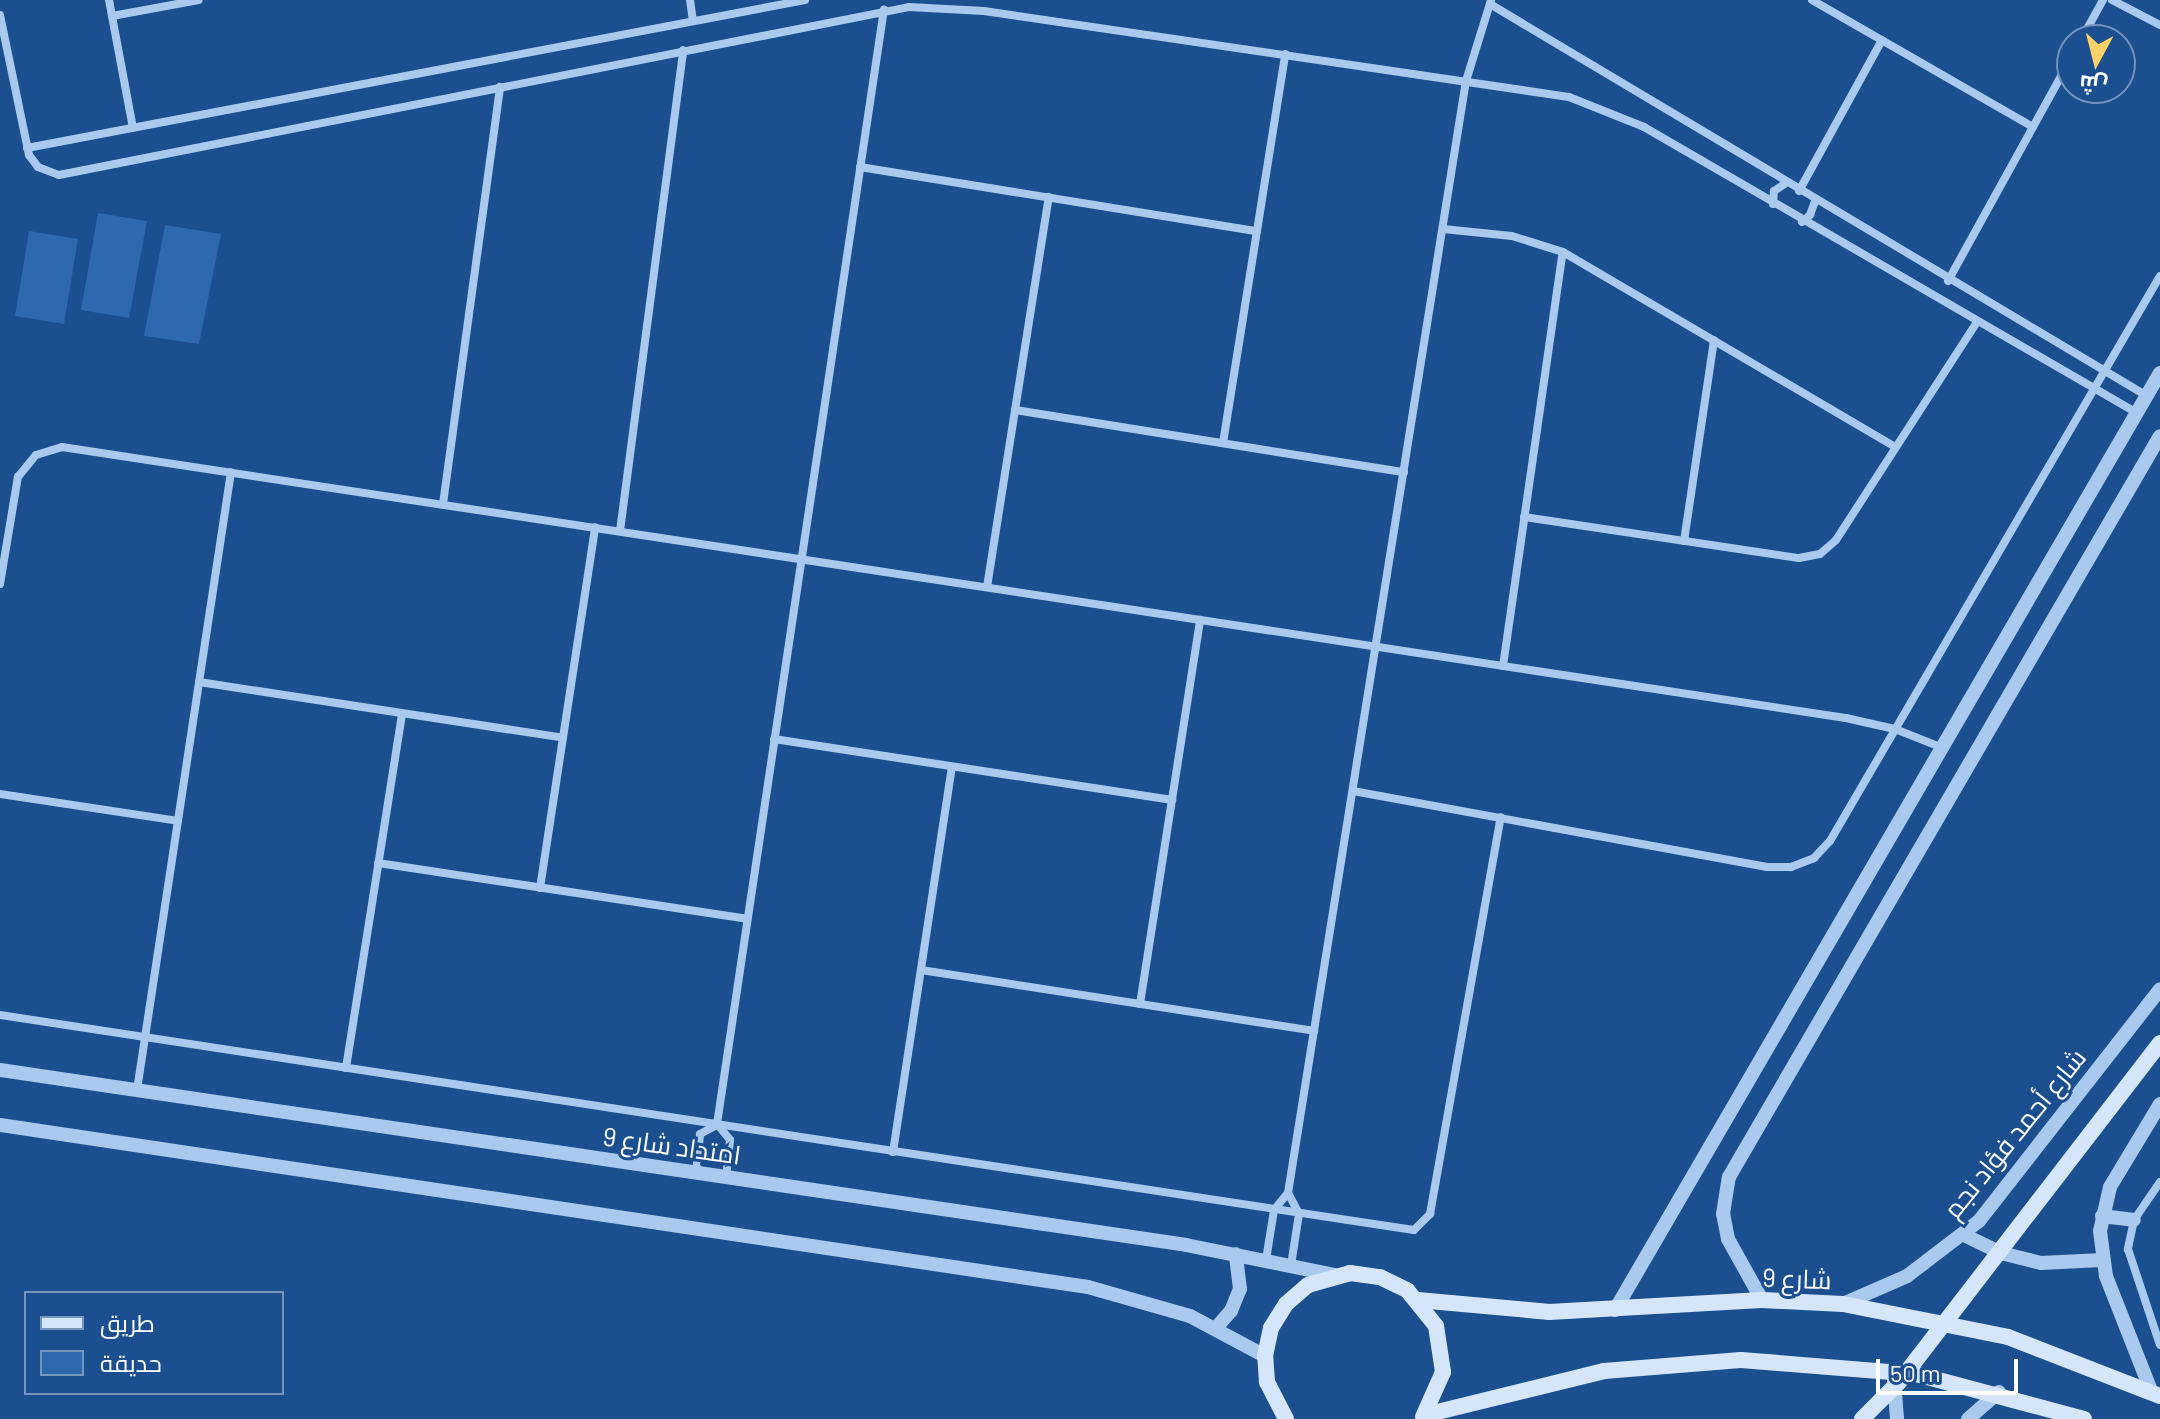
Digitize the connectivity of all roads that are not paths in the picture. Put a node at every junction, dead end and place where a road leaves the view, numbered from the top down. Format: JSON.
{"nodes":[{"id":1,"x":109,"y":0,"type":"edge"},
{"id":2,"x":199,"y":0,"type":"edge"},
{"id":3,"x":690,"y":0,"type":"edge"},
{"id":4,"x":805,"y":0,"type":"edge"},
{"id":5,"x":1812,"y":0,"type":"edge"},
{"id":6,"x":2103,"y":0,"type":"edge"},
{"id":7,"x":2112,"y":0,"type":"edge"},
{"id":8,"x":1491,"y":2,"type":"edge"},
{"id":9,"x":884,"y":9,"type":"junction"},
{"id":10,"x":0,"y":15,"type":"edge"},
{"id":11,"x":112,"y":16,"type":"junction"},
{"id":12,"x":693,"y":21,"type":"junction"},
{"id":13,"x":2090,"y":24,"type":"edge"},
{"id":14,"x":2160,"y":25,"type":"edge"},
{"id":15,"x":1882,"y":40,"type":"junction"},
{"id":16,"x":683,"y":50,"type":"junction"},
{"id":17,"x":1285,"y":54,"type":"junction"},
{"id":18,"x":1466,"y":81,"type":"junction"},
{"id":19,"x":2056,"y":85,"type":"edge"},
{"id":20,"x":500,"y":87,"type":"junction"},
{"id":21,"x":2033,"y":127,"type":"junction"},
{"id":22,"x":133,"y":128,"type":"junction"},
{"id":23,"x":27,"y":148,"type":"junction"},
{"id":24,"x":860,"y":167,"type":"junction"},
{"id":25,"x":1786,"y":183,"type":"junction"},
{"id":26,"x":1799,"y":191,"type":"junction"},
{"id":27,"x":1049,"y":197,"type":"junction"},
{"id":28,"x":1815,"y":201,"type":"junction"},
{"id":29,"x":1773,"y":204,"type":"junction"},
{"id":30,"x":1802,"y":222,"type":"junction"},
{"id":31,"x":1443,"y":229,"type":"junction"},
{"id":32,"x":1257,"y":231,"type":"junction"},
{"id":33,"x":1563,"y":252,"type":"junction"},
{"id":34,"x":2160,"y":276,"type":"edge"},
{"id":35,"x":1948,"y":281,"type":"junction"},
{"id":36,"x":1977,"y":322,"type":"junction"},
{"id":37,"x":1714,"y":340,"type":"junction"},
{"id":38,"x":2105,"y":371,"type":"junction"},
{"id":39,"x":2160,"y":373,"type":"edge"},
{"id":40,"x":2095,"y":389,"type":"junction"},
{"id":41,"x":2147,"y":396,"type":"junction"},
{"id":42,"x":1015,"y":410,"type":"junction"},
{"id":43,"x":2137,"y":413,"type":"junction"},
{"id":44,"x":2160,"y":436,"type":"edge"},
{"id":45,"x":1223,"y":443,"type":"junction"},
{"id":46,"x":1896,"y":447,"type":"junction"},
{"id":47,"x":231,"y":472,"type":"junction"},
{"id":48,"x":1404,"y":472,"type":"junction"},
{"id":49,"x":443,"y":504,"type":"junction"},
{"id":50,"x":1524,"y":517,"type":"junction"},
{"id":51,"x":595,"y":527,"type":"junction"},
{"id":52,"x":620,"y":531,"type":"junction"},
{"id":53,"x":1684,"y":541,"type":"junction"},
{"id":54,"x":801,"y":559,"type":"junction"},
{"id":55,"x":0,"y":584,"type":"edge"},
{"id":56,"x":987,"y":587,"type":"junction"},
{"id":57,"x":1200,"y":620,"type":"junction"},
{"id":58,"x":1376,"y":646,"type":"junction"},
{"id":59,"x":1503,"y":666,"type":"junction"},
{"id":60,"x":199,"y":682,"type":"junction"},
{"id":61,"x":402,"y":713,"type":"junction"},
{"id":62,"x":1895,"y":729,"type":"junction"},
{"id":63,"x":563,"y":738,"type":"junction"},
{"id":64,"x":774,"y":739,"type":"junction"},
{"id":65,"x":1944,"y":748,"type":"junction"},
{"id":66,"x":952,"y":767,"type":"junction"},
{"id":67,"x":1353,"y":791,"type":"junction"},
{"id":68,"x":0,"y":794,"type":"edge"},
{"id":69,"x":1172,"y":800,"type":"junction"},
{"id":70,"x":1501,"y":817,"type":"junction"},
{"id":71,"x":178,"y":821,"type":"junction"},
{"id":72,"x":378,"y":863,"type":"junction"},
{"id":73,"x":540,"y":888,"type":"junction"},
{"id":74,"x":747,"y":919,"type":"junction"},
{"id":75,"x":921,"y":970,"type":"junction"},
{"id":76,"x":2160,"y":989,"type":"edge"},
{"id":77,"x":1140,"y":1004,"type":"junction"},
{"id":78,"x":0,"y":1015,"type":"edge"},
{"id":79,"x":1314,"y":1031,"type":"junction"},
{"id":80,"x":145,"y":1037,"type":"junction"},
{"id":81,"x":2160,"y":1043,"type":"edge"},
{"id":82,"x":1762,"y":1063,"type":"junction"},
{"id":83,"x":346,"y":1068,"type":"junction"},
{"id":84,"x":0,"y":1070,"type":"edge"},
{"id":85,"x":1786,"y":1078,"type":"junction"},
{"id":86,"x":137,"y":1090,"type":"junction"},
{"id":87,"x":2160,"y":1104,"type":"edge"},
{"id":88,"x":717,"y":1124,"type":"junction"},
{"id":89,"x":0,"y":1125,"type":"edge"},
{"id":90,"x":893,"y":1152,"type":"junction"},
{"id":91,"x":696,"y":1173,"type":"junction"},
{"id":92,"x":726,"y":1177,"type":"junction"},
{"id":93,"x":2160,"y":1182,"type":"edge"},
{"id":94,"x":1288,"y":1193,"type":"junction"},
{"id":95,"x":1274,"y":1210,"type":"junction"},
{"id":96,"x":1299,"y":1214,"type":"junction"},
{"id":97,"x":2102,"y":1216,"type":"junction"},
{"id":98,"x":2134,"y":1220,"type":"junction"},
{"id":99,"x":1964,"y":1235,"type":"junction"},
{"id":100,"x":1236,"y":1254,"type":"junction"},
{"id":101,"x":1266,"y":1260,"type":"junction"},
{"id":102,"x":2102,"y":1260,"type":"junction"},
{"id":103,"x":1291,"y":1265,"type":"junction"},
{"id":104,"x":1335,"y":1275,"type":"junction"},
{"id":105,"x":1418,"y":1300,"type":"junction"},
{"id":106,"x":1762,"y":1300,"type":"junction"},
{"id":107,"x":1843,"y":1304,"type":"junction"},
{"id":108,"x":1615,"y":1310,"type":"junction"},
{"id":109,"x":1216,"y":1328,"type":"junction"},
{"id":110,"x":2160,"y":1345,"type":"edge"},
{"id":111,"x":1265,"y":1356,"type":"junction"},
{"id":112,"x":1892,"y":1371,"type":"junction"},
{"id":113,"x":1999,"y":1392,"type":"junction"},
{"id":114,"x":2156,"y":1394,"type":"edge"},
{"id":115,"x":2050,"y":1414,"type":"edge"},
{"id":116,"x":1424,"y":1417,"type":"edge"},
{"id":117,"x":1284,"y":1418,"type":"edge"},
{"id":118,"x":1862,"y":1419,"type":"edge"},
{"id":119,"x":1897,"y":1419,"type":"edge"},
{"id":120,"x":1968,"y":1419,"type":"edge"},
{"id":121,"x":2084,"y":1419,"type":"edge"}],
"edges":[{"from":1,"to":11,"type":"street"},
{"from":2,"to":11,"type":"street"},
{"from":3,"to":12,"type":"street"},
{"from":4,"to":12,"type":"street"},
{"from":5,"to":15,"type":"street"},
{"from":6,"to":13,"type":"street"},
{"from":7,"to":14,"type":"street"},
{"from":8,"to":18,"type":"street"},
{"from":8,"to":25,"type":"street"},
{"from":9,"to":16,"type":"street"},
{"from":9,"to":17,"type":"street"},
{"from":9,"to":24,"type":"street"},
{"from":10,"to":23,"type":"street"},
{"from":11,"to":22,"type":"street"},
{"from":12,"to":22,"type":"street"},
{"from":15,"to":21,"type":"street"},
{"from":15,"to":26,"type":"street"},
{"from":16,"to":20,"type":"street"},
{"from":16,"to":52,"type":"street"},
{"from":17,"to":18,"type":"street"},
{"from":17,"to":32,"type":"street"},
{"from":18,"to":29,"type":"street"},
{"from":18,"to":31,"type":"street"},
{"from":19,"to":21,"type":"street"},
{"from":20,"to":23,"type":"street"},
{"from":20,"to":49,"type":"street"},
{"from":21,"to":35,"type":"street"},
{"from":22,"to":23,"type":"street"},
{"from":24,"to":27,"type":"street"},
{"from":24,"to":54,"type":"street"},
{"from":25,"to":26,"type":"street"},
{"from":25,"to":29,"type":"street"},
{"from":26,"to":28,"type":"street"},
{"from":27,"to":32,"type":"street"},
{"from":27,"to":42,"type":"street"},
{"from":28,"to":30,"type":"street"},
{"from":28,"to":35,"type":"street"},
{"from":29,"to":30,"type":"street"},
{"from":30,"to":36,"type":"street"},
{"from":31,"to":33,"type":"street"},
{"from":31,"to":48,"type":"street"},
{"from":32,"to":45,"type":"street"},
{"from":33,"to":37,"type":"street"},
{"from":33,"to":50,"type":"street"},
{"from":34,"to":38,"type":"street"},
{"from":35,"to":38,"type":"street"},
{"from":36,"to":40,"type":"street"},
{"from":36,"to":46,"type":"street"},
{"from":37,"to":46,"type":"street"},
{"from":37,"to":53,"type":"street"},
{"from":38,"to":40,"type":"street"},
{"from":38,"to":41,"type":"street"},
{"from":39,"to":41,"type":"street"},
{"from":40,"to":43,"type":"street"},
{"from":40,"to":62,"type":"street"},
{"from":41,"to":43,"type":"street"},
{"from":42,"to":45,"type":"street"},
{"from":42,"to":56,"type":"street"},
{"from":43,"to":65,"type":"street"},
{"from":44,"to":85,"type":"street"},
{"from":45,"to":48,"type":"street"},
{"from":46,"to":53,"type":"street"},
{"from":47,"to":49,"type":"street"},
{"from":47,"to":55,"type":"street"},
{"from":47,"to":60,"type":"street"},
{"from":48,"to":58,"type":"street"},
{"from":49,"to":51,"type":"street"},
{"from":50,"to":53,"type":"street"},
{"from":50,"to":59,"type":"street"},
{"from":51,"to":52,"type":"street"},
{"from":51,"to":63,"type":"street"},
{"from":52,"to":54,"type":"street"},
{"from":54,"to":56,"type":"street"},
{"from":54,"to":64,"type":"street"},
{"from":56,"to":57,"type":"street"},
{"from":57,"to":58,"type":"street"},
{"from":57,"to":69,"type":"street"},
{"from":58,"to":59,"type":"street"},
{"from":58,"to":67,"type":"street"},
{"from":59,"to":62,"type":"street"},
{"from":60,"to":61,"type":"street"},
{"from":60,"to":71,"type":"street"},
{"from":61,"to":63,"type":"street"},
{"from":61,"to":72,"type":"street"},
{"from":62,"to":65,"type":"street"},
{"from":62,"to":70,"type":"street"},
{"from":63,"to":73,"type":"street"},
{"from":64,"to":66,"type":"street"},
{"from":64,"to":74,"type":"street"},
{"from":65,"to":82,"type":"street"},
{"from":66,"to":69,"type":"street"},
{"from":66,"to":75,"type":"street"},
{"from":67,"to":70,"type":"street"},
{"from":67,"to":79,"type":"street"},
{"from":68,"to":71,"type":"street"},
{"from":69,"to":77,"type":"street"},
{"from":70,"to":96,"type":"street"},
{"from":71,"to":80,"type":"street"},
{"from":72,"to":73,"type":"street"},
{"from":72,"to":83,"type":"street"},
{"from":73,"to":74,"type":"street"},
{"from":74,"to":88,"type":"street"},
{"from":75,"to":77,"type":"street"},
{"from":75,"to":90,"type":"street"},
{"from":76,"to":99,"type":"street","name":"شارع أحمد فؤاد نجم"},
{"from":77,"to":79,"type":"street"},
{"from":78,"to":80,"type":"street"},
{"from":79,"to":94,"type":"street"},
{"from":80,"to":83,"type":"street"},
{"from":80,"to":86,"type":"street"},
{"from":81,"to":118,"type":"main road"},
{"from":82,"to":85,"type":"street"},
{"from":82,"to":108,"type":"street"},
{"from":83,"to":88,"type":"street"},
{"from":84,"to":86,"type":"street","name":"امتداد شارع 9"},
{"from":85,"to":106,"type":"street"},
{"from":86,"to":91,"type":"street","name":"امتداد شارع 9"},
{"from":87,"to":97,"type":"street"},
{"from":88,"to":90,"type":"street"},
{"from":88,"to":91,"type":"street"},
{"from":88,"to":92,"type":"street"},
{"from":89,"to":109,"type":"street"},
{"from":90,"to":95,"type":"street"},
{"from":91,"to":92,"type":"street","name":"امتداد شارع 9"},
{"from":92,"to":100,"type":"street","name":"امتداد شارع 9"},
{"from":93,"to":98,"type":"street"},
{"from":94,"to":95,"type":"street"},
{"from":94,"to":96,"type":"street"},
{"from":95,"to":96,"type":"street"},
{"from":95,"to":101,"type":"street"},
{"from":96,"to":103,"type":"street"},
{"from":97,"to":98,"type":"street"},
{"from":97,"to":102,"type":"street"},
{"from":98,"to":110,"type":"street"},
{"from":99,"to":102,"type":"street"},
{"from":99,"to":107,"type":"street","name":"شارع أحمد فؤاد نجم"},
{"from":100,"to":101,"type":"street","name":"امتداد شارع 9"},
{"from":100,"to":109,"type":"street"},
{"from":101,"to":103,"type":"street","name":"امتداد شارع 9"},
{"from":102,"to":114,"type":"street"},
{"from":103,"to":104,"type":"street","name":"امتداد شارع 9"},
{"from":104,"to":105,"type":"main road"},
{"from":104,"to":111,"type":"main road"},
{"from":105,"to":108,"type":"main road","name":"شارع 9"},
{"from":105,"to":116,"type":"main road"},
{"from":106,"to":107,"type":"main road","name":"شارع 9"},
{"from":106,"to":108,"type":"main road","name":"شارع 9"},
{"from":107,"to":114,"type":"main road","name":"شارع 9"},
{"from":109,"to":111,"type":"street"},
{"from":111,"to":117,"type":"main road"},
{"from":112,"to":113,"type":"main road"},
{"from":112,"to":116,"type":"main road"},
{"from":112,"to":119,"type":"street"},
{"from":113,"to":115,"type":"main road"},
{"from":113,"to":120,"type":"street"},
{"from":115,"to":121,"type":"main road"}]}
